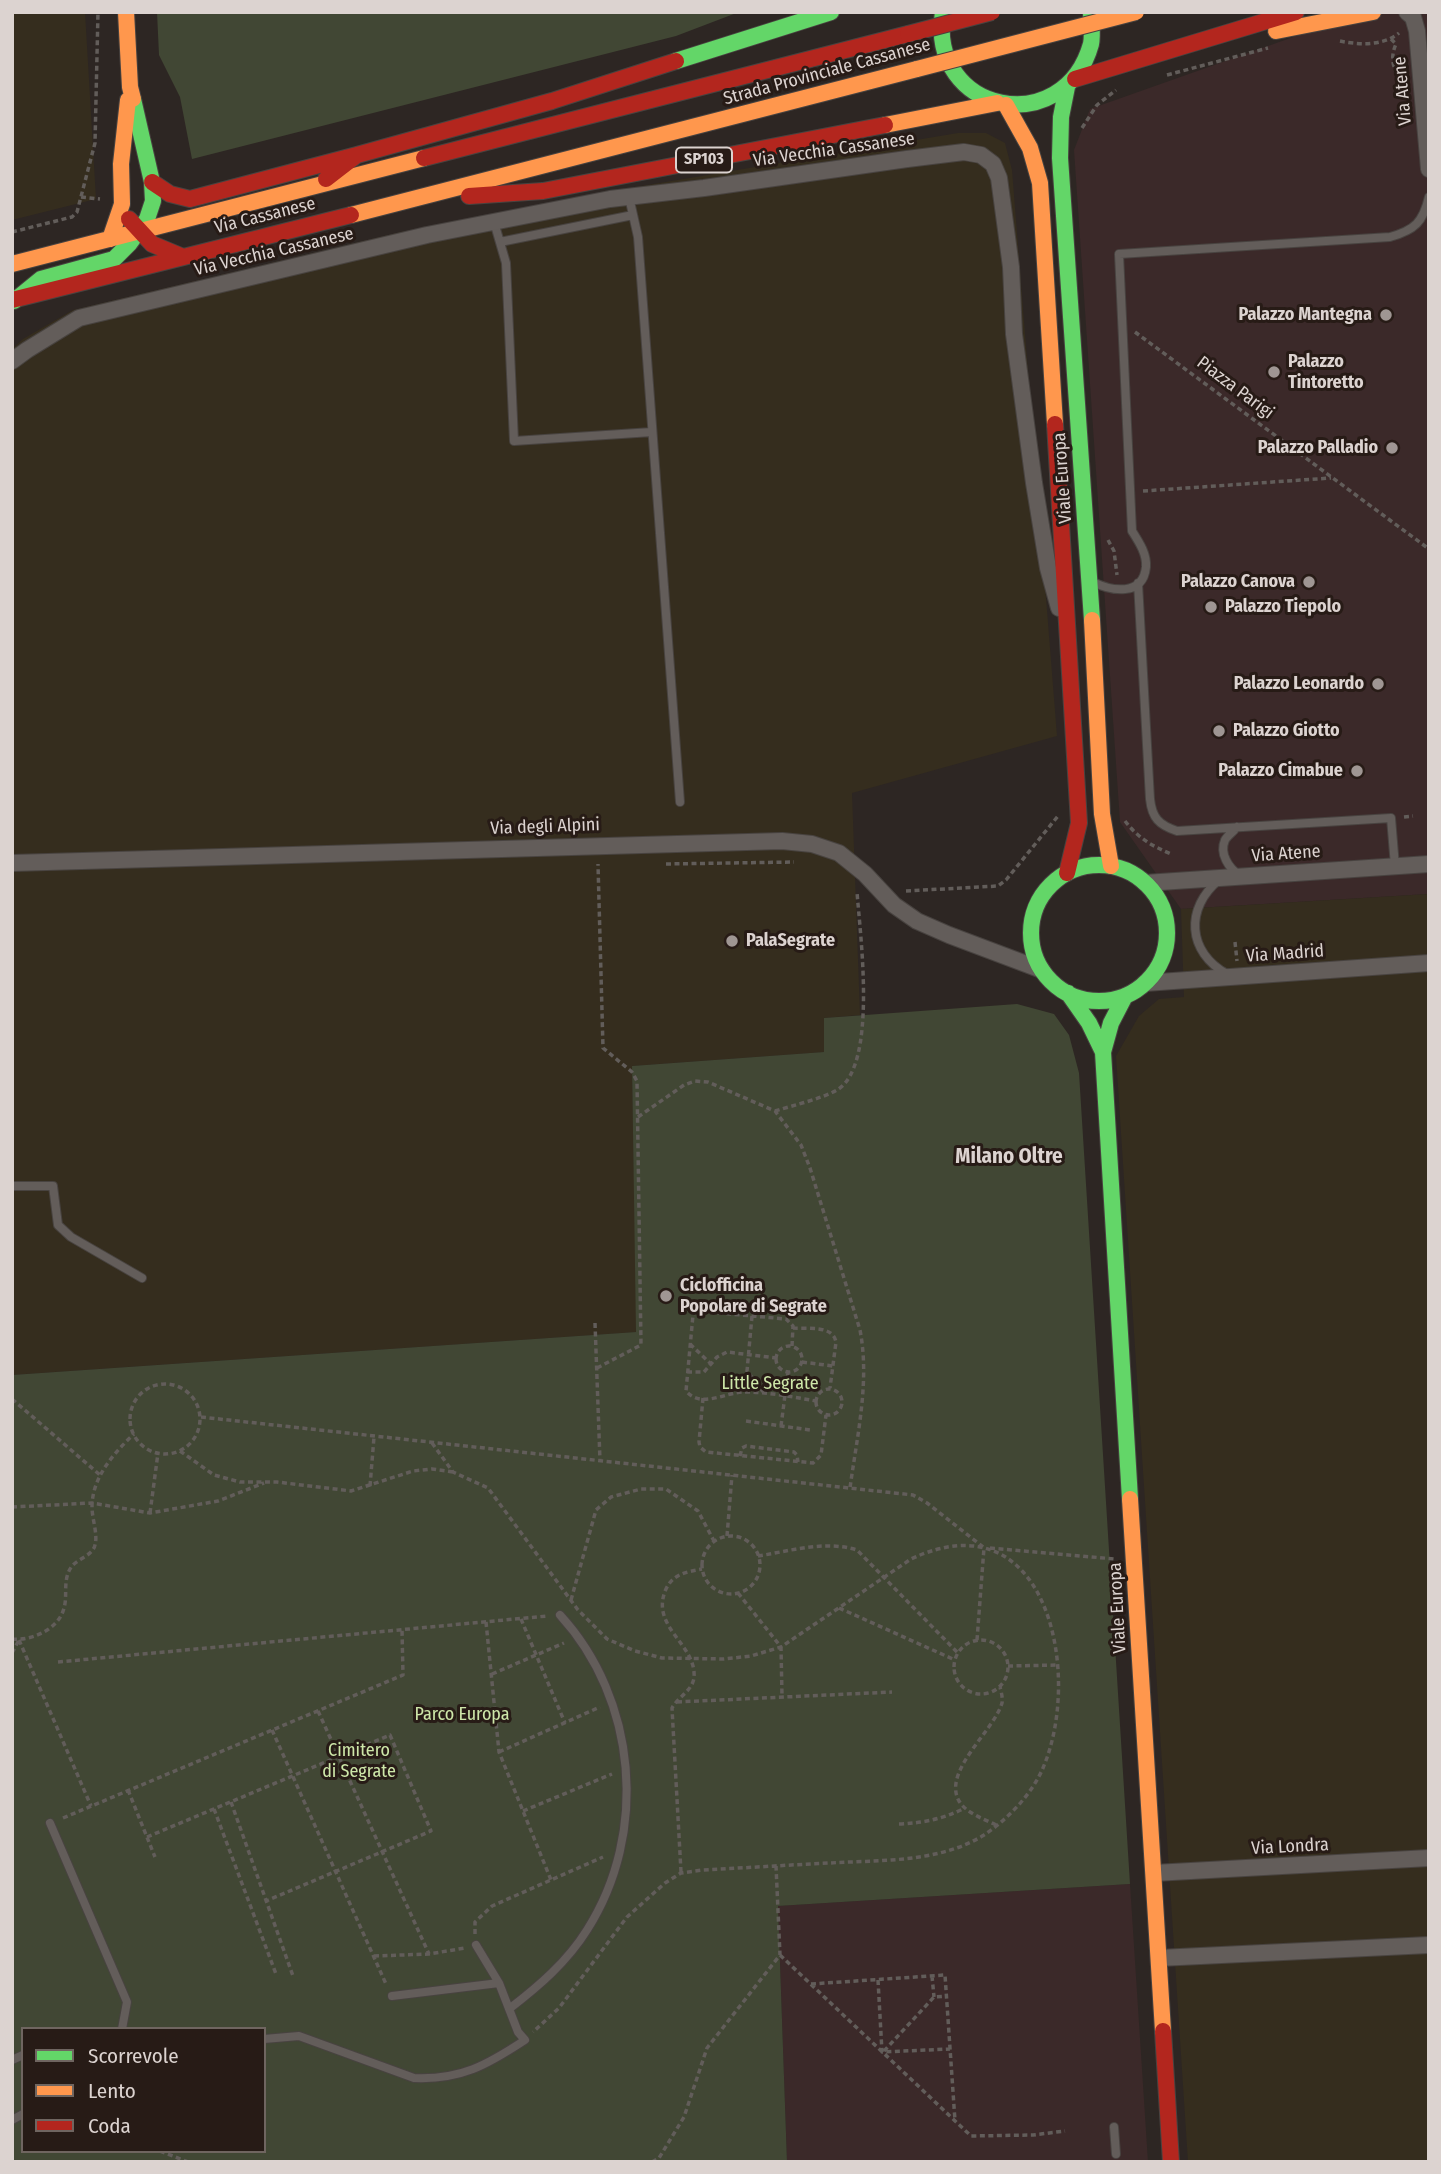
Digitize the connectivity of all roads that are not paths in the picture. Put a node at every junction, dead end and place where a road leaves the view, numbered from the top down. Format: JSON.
{"nodes":[{"id":1,"x":126,"y":12,"type":"edge"},
{"id":2,"x":831,"y":12,"type":"edge"},
{"id":3,"x":943,"y":12,"type":"edge"},
{"id":4,"x":992,"y":12,"type":"edge"},
{"id":5,"x":1091,"y":12,"type":"edge"},
{"id":6,"x":1136,"y":12,"type":"edge"},
{"id":7,"x":1296,"y":12,"type":"edge"},
{"id":8,"x":1373,"y":12,"type":"edge"},
{"id":9,"x":1407,"y":12,"type":"edge"},
{"id":10,"x":1163,"y":53,"type":"junction"},
{"id":11,"x":1071,"y":83,"type":"junction"},
{"id":12,"x":130,"y":87,"type":"junction"},
{"id":13,"x":1001,"y":104,"type":"junction"},
{"id":14,"x":458,"y":150,"type":"joint"},
{"id":15,"x":357,"y":155,"type":"junction"},
{"id":16,"x":1429,"y":169,"type":"edge"},
{"id":17,"x":527,"y":170,"type":"joint"},
{"id":18,"x":152,"y":182,"type":"junction"},
{"id":19,"x":317,"y":186,"type":"junction"},
{"id":20,"x":629,"y":197,"type":"junction"},
{"id":21,"x":1429,"y":197,"type":"edge"},
{"id":22,"x":409,"y":200,"type":"junction"},
{"id":23,"x":122,"y":204,"type":"junction"},
{"id":24,"x":633,"y":215,"type":"junction"},
{"id":25,"x":494,"y":222,"type":"junction"},
{"id":26,"x":139,"y":231,"type":"junction"},
{"id":27,"x":110,"y":239,"type":"junction"},
{"id":28,"x":500,"y":242,"type":"junction"},
{"id":29,"x":183,"y":257,"type":"junction"},
{"id":30,"x":12,"y":264,"type":"edge"},
{"id":31,"x":13,"y":300,"type":"edge"},
{"id":32,"x":12,"y":361,"type":"edge"},
{"id":33,"x":652,"y":432,"type":"junction"},
{"id":34,"x":1090,"y":581,"type":"junction"},
{"id":35,"x":1139,"y":583,"type":"junction"},
{"id":36,"x":1067,"y":637,"type":"junction"},
{"id":37,"x":680,"y":802,"type":"dead end"},
{"id":38,"x":1237,"y":827,"type":"junction"},
{"id":39,"x":12,"y":863,"type":"edge"},
{"id":40,"x":1429,"y":864,"type":"edge"},
{"id":41,"x":1111,"y":866,"type":"junction"},
{"id":42,"x":1395,"y":866,"type":"junction"},
{"id":43,"x":1067,"y":873,"type":"junction"},
{"id":44,"x":1242,"y":876,"type":"junction"},
{"id":45,"x":1222,"y":878,"type":"junction"},
{"id":46,"x":1146,"y":883,"type":"junction"},
{"id":47,"x":1429,"y":963,"type":"edge"},
{"id":48,"x":1042,"y":970,"type":"junction"},
{"id":49,"x":1232,"y":977,"type":"junction"},
{"id":50,"x":1145,"y":983,"type":"junction"},
{"id":51,"x":1068,"y":993,"type":"junction"},
{"id":52,"x":1125,"y":996,"type":"junction"},
{"id":53,"x":1103,"y":1052,"type":"junction"},
{"id":54,"x":12,"y":1186,"type":"edge"},
{"id":55,"x":142,"y":1278,"type":"dead end"},
{"id":56,"x":560,"y":1615,"type":"road end"},
{"id":57,"x":50,"y":1823,"type":"road end"},
{"id":58,"x":1429,"y":1858,"type":"edge"},
{"id":59,"x":1154,"y":1873,"type":"junction"},
{"id":60,"x":475,"y":1945,"type":"road end"},
{"id":61,"x":1429,"y":1945,"type":"edge"},
{"id":62,"x":1159,"y":1958,"type":"junction"},
{"id":63,"x":499,"y":1983,"type":"junction"},
{"id":64,"x":391,"y":1996,"type":"road end"},
{"id":65,"x":509,"y":2009,"type":"junction"},
{"id":66,"x":122,"y":2027,"type":"edge"},
{"id":67,"x":266,"y":2039,"type":"edge"},
{"id":68,"x":1114,"y":2127,"type":"dead end"},
{"id":69,"x":1116,"y":2154,"type":"dead end"},
{"id":70,"x":1171,"y":2162,"type":"edge"}],
"edges":[{"from":1,"to":12,"type":"main road"},
{"from":2,"to":15,"type":"main road"},
{"from":3,"to":13,"type":"main road"},
{"from":4,"to":14,"type":"main road","name":"Strada Provinciale Cassanese","bridge":true},
{"from":5,"to":11,"type":"main road","name":"Viale Europa"},
{"from":6,"to":17,"type":"main road","name":"Strada Provinciale Cassanese","number":"SP103","bridge":true},
{"from":7,"to":10,"type":"main road"},
{"from":8,"to":10,"type":"main road"},
{"from":9,"to":16,"type":"street","name":"Via Atene"},
{"from":10,"to":11,"type":"main road"},
{"from":11,"to":13,"type":"main road"},
{"from":11,"to":34,"type":"main road","name":"Viale Europa"},
{"from":12,"to":18,"type":"main road"},
{"from":12,"to":23,"type":"main road"},
{"from":13,"to":22,"type":"main road","number":"SP103"},
{"from":13,"to":36,"type":"main road","name":"Viale Europa"},
{"from":14,"to":19,"type":"main road","name":"Via Cassanese"},
{"from":15,"to":18,"type":"main road"},
{"from":15,"to":19,"type":"main road"},
{"from":17,"to":22,"type":"main road","name":"Via Cassanese","number":"SP103"},
{"from":18,"to":26,"type":"main road"},
{"from":19,"to":26,"type":"main road","name":"Via Cassanese"},
{"from":20,"to":24,"type":"lane"},
{"from":20,"to":25,"type":"street","name":"Via Vecchia Cassanese"},
{"from":20,"to":36,"type":"street","name":"Via Vecchia Cassanese"},
{"from":21,"to":35,"type":"lane"},
{"from":22,"to":29,"type":"main road","name":"Via Cassanese","number":"SP103"},
{"from":23,"to":26,"type":"main road"},
{"from":23,"to":27,"type":"main road"},
{"from":24,"to":28,"type":"lane"},
{"from":24,"to":33,"type":"lane"},
{"from":25,"to":28,"type":"lane"},
{"from":25,"to":32,"type":"street","name":"Via Vecchia Cassanese"},
{"from":26,"to":27,"type":"main road","name":"Via Cassanese"},
{"from":26,"to":29,"type":"main road"},
{"from":26,"to":31,"type":"main road"},
{"from":27,"to":30,"type":"main road","name":"Via Cassanese"},
{"from":28,"to":33,"type":"lane"},
{"from":29,"to":31,"type":"main road","name":"Via Cassanese"},
{"from":33,"to":37,"type":"lane"},
{"from":34,"to":35,"type":"lane"},
{"from":34,"to":41,"type":"main road","name":"Viale Europa"},
{"from":35,"to":38,"type":"lane"},
{"from":36,"to":43,"type":"main road","name":"Viale Europa"},
{"from":38,"to":42,"type":"lane"},
{"from":38,"to":44,"type":"lane"},
{"from":39,"to":48,"type":"street","name":"Via degli Alpini"},
{"from":40,"to":42,"type":"street","name":"Via Atene"},
{"from":41,"to":43,"type":"main road"},
{"from":41,"to":46,"type":"main road"},
{"from":42,"to":44,"type":"street","name":"Via Atene"},
{"from":43,"to":48,"type":"main road"},
{"from":44,"to":45,"type":"street","name":"Via Atene"},
{"from":45,"to":46,"type":"street","name":"Via Atene"},
{"from":45,"to":49,"type":"lane"},
{"from":46,"to":50,"type":"main road"},
{"from":47,"to":49,"type":"street","name":"Via Madrid"},
{"from":48,"to":51,"type":"main road","name":"Viale Europa"},
{"from":49,"to":50,"type":"street","name":"Via Madrid"},
{"from":50,"to":52,"type":"main road"},
{"from":51,"to":52,"type":"main road"},
{"from":51,"to":53,"type":"main road","name":"Viale Europa"},
{"from":52,"to":53,"type":"main road","name":"Viale Europa"},
{"from":53,"to":59,"type":"main road","name":"Viale Europa"},
{"from":54,"to":55,"type":"lane"},
{"from":56,"to":65,"type":"lane"},
{"from":57,"to":66,"type":"lane"},
{"from":58,"to":59,"type":"street","name":"Via Londra"},
{"from":59,"to":62,"type":"main road","name":"Viale Europa"},
{"from":60,"to":63,"type":"lane"},
{"from":61,"to":62,"type":"street"},
{"from":62,"to":70,"type":"main road","name":"Viale Europa"},
{"from":63,"to":64,"type":"lane"},
{"from":63,"to":65,"type":"lane"},
{"from":65,"to":67,"type":"lane"},
{"from":68,"to":69,"type":"lane"}]}
